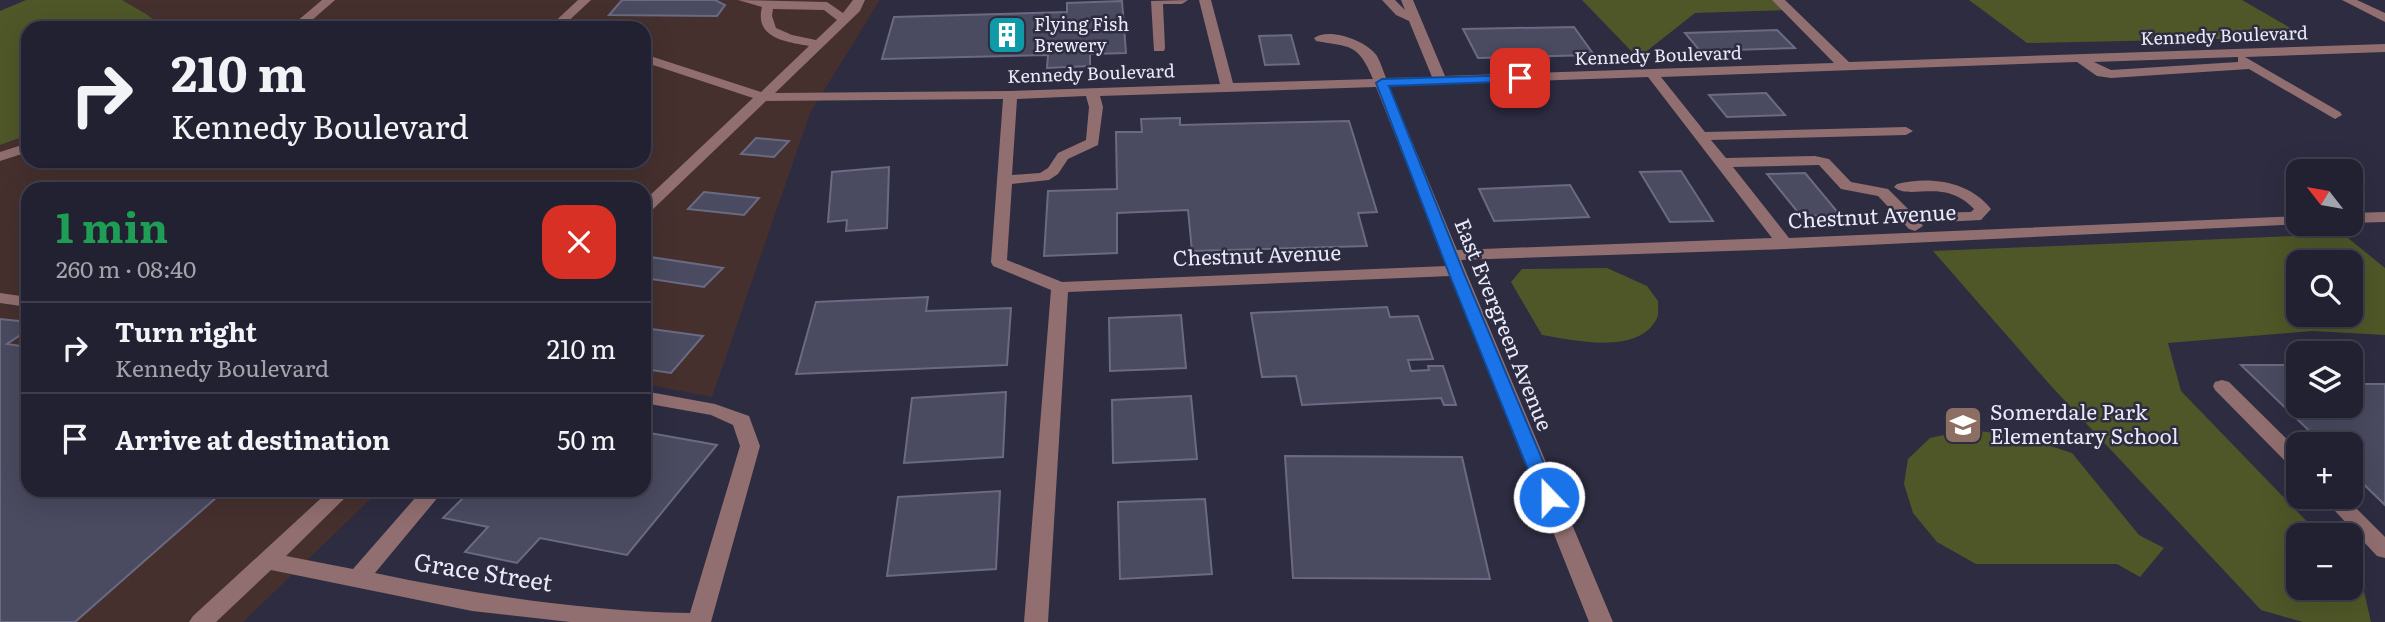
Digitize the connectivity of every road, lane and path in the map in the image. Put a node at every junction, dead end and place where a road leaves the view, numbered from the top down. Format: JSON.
{"nodes":[{"id":1,"x":329,"y":0,"type":"edge"},
{"id":2,"x":585,"y":0,"type":"edge"},
{"id":3,"x":744,"y":0,"type":"edge"},
{"id":4,"x":859,"y":0,"type":"edge"},
{"id":5,"x":1156,"y":0,"type":"edge"},
{"id":6,"x":1182,"y":0,"type":"edge"},
{"id":7,"x":1205,"y":0,"type":"edge"},
{"id":8,"x":1388,"y":0,"type":"edge"},
{"id":9,"x":1407,"y":0,"type":"edge"},
{"id":10,"x":1778,"y":0,"type":"edge"},
{"id":11,"x":2348,"y":0,"type":"edge"},
{"id":12,"x":768,"y":5,"type":"junction"},
{"id":13,"x":2385,"y":18,"type":"edge"},
{"id":14,"x":1413,"y":19,"type":"junction"},
{"id":15,"x":844,"y":20,"type":"junction"},
{"id":16,"x":304,"y":21,"type":"edge"},
{"id":17,"x":562,"y":21,"type":"edge"},
{"id":18,"x":1320,"y":38,"type":"dead end"},
{"id":19,"x":819,"y":44,"type":"junction"},
{"id":20,"x":1159,"y":48,"type":"dead end"},
{"id":21,"x":2385,"y":48,"type":"edge"},
{"id":22,"x":2231,"y":53,"type":"junction"},
{"id":23,"x":2081,"y":59,"type":"junction"},
{"id":24,"x":651,"y":60,"type":"edge"},
{"id":25,"x":2252,"y":65,"type":"junction"},
{"id":26,"x":1847,"y":68,"type":"junction"},
{"id":27,"x":1652,"y":74,"type":"junction"},
{"id":28,"x":1440,"y":81,"type":"junction"},
{"id":29,"x":1382,"y":83,"type":"junction"},
{"id":30,"x":1228,"y":88,"type":"junction"},
{"id":31,"x":1092,"y":92,"type":"junction"},
{"id":32,"x":1010,"y":94,"type":"junction"},
{"id":33,"x":763,"y":97,"type":"junction"},
{"id":34,"x":2334,"y":115,"type":"dead end"},
{"id":35,"x":1906,"y":131,"type":"dead end"},
{"id":36,"x":1701,"y":136,"type":"junction"},
{"id":37,"x":21,"y":150,"type":"edge"},
{"id":38,"x":0,"y":157,"type":"edge"},
{"id":39,"x":1722,"y":163,"type":"junction"},
{"id":40,"x":1004,"y":180,"type":"junction"},
{"id":41,"x":1902,"y":187,"type":"dead end"},
{"id":42,"x":651,"y":202,"type":"edge"},
{"id":43,"x":1908,"y":218,"type":"junction"},
{"id":44,"x":2363,"y":219,"type":"edge"},
{"id":45,"x":2286,"y":220,"type":"edge"},
{"id":46,"x":2381,"y":220,"type":"edge"},
{"id":47,"x":1922,"y":235,"type":"junction"},
{"id":48,"x":1785,"y":244,"type":"junction"},
{"id":49,"x":1452,"y":263,"type":"junction"},
{"id":50,"x":1060,"y":286,"type":"junction"},
{"id":51,"x":0,"y":298,"type":"edge"},
{"id":52,"x":21,"y":301,"type":"edge"},
{"id":53,"x":2222,"y":386,"type":"dead end"},
{"id":54,"x":651,"y":398,"type":"edge"},
{"id":55,"x":2286,"y":450,"type":"edge"},
{"id":56,"x":336,"y":497,"type":"edge"},
{"id":57,"x":427,"y":497,"type":"edge"},
{"id":58,"x":2344,"y":509,"type":"edge"},
{"id":59,"x":2385,"y":550,"type":"edge"},
{"id":60,"x":267,"y":561,"type":"junction"},
{"id":61,"x":358,"y":578,"type":"junction"},
{"id":62,"x":201,"y":622,"type":"edge"},
{"id":63,"x":694,"y":622,"type":"edge"},
{"id":64,"x":699,"y":622,"type":"edge"},
{"id":65,"x":1036,"y":622,"type":"edge"},
{"id":66,"x":1601,"y":622,"type":"edge"}],
"edges":[{"from":1,"to":16,"type":"street"},
{"from":2,"to":17,"type":"street"},
{"from":3,"to":12,"type":"street"},
{"from":4,"to":15,"type":"street"},
{"from":5,"to":6,"type":"street"},
{"from":5,"to":20,"type":"street"},
{"from":7,"to":30,"type":"street"},
{"from":8,"to":14,"type":"street"},
{"from":9,"to":14,"type":"street"},
{"from":10,"to":26,"type":"street"},
{"from":11,"to":13,"type":"street"},
{"from":12,"to":15,"type":"street"},
{"from":12,"to":19,"type":"street"},
{"from":14,"to":28,"type":"street"},
{"from":15,"to":19,"type":"street"},
{"from":18,"to":29,"type":"street","name":"East Evergreen Avenue"},
{"from":19,"to":33,"type":"street"},
{"from":21,"to":22,"type":"street","name":"Kennedy Boulevard"},
{"from":22,"to":23,"type":"street","name":"Kennedy Boulevard"},
{"from":22,"to":25,"type":"street"},
{"from":23,"to":25,"type":"street"},
{"from":23,"to":26,"type":"street","name":"Kennedy Boulevard"},
{"from":24,"to":33,"type":"street","name":"Kennedy Boulevard"},
{"from":25,"to":34,"type":"street"},
{"from":26,"to":27,"type":"street","name":"Kennedy Boulevard"},
{"from":27,"to":28,"type":"street","name":"Kennedy Boulevard"},
{"from":27,"to":36,"type":"street"},
{"from":28,"to":29,"type":"street","name":"Kennedy Boulevard"},
{"from":29,"to":30,"type":"street","name":"Kennedy Boulevard"},
{"from":29,"to":49,"type":"street","name":"East Evergreen Avenue"},
{"from":30,"to":31,"type":"street","name":"Kennedy Boulevard"},
{"from":31,"to":32,"type":"street","name":"Kennedy Boulevard"},
{"from":31,"to":40,"type":"street"},
{"from":32,"to":33,"type":"street","name":"Kennedy Boulevard"},
{"from":32,"to":40,"type":"street"},
{"from":33,"to":42,"type":"street"},
{"from":35,"to":36,"type":"street"},
{"from":36,"to":39,"type":"street"},
{"from":37,"to":38,"type":"street"},
{"from":39,"to":43,"type":"street"},
{"from":39,"to":48,"type":"street"},
{"from":40,"to":50,"type":"street"},
{"from":41,"to":43,"type":"street"},
{"from":43,"to":47,"type":"street"},
{"from":44,"to":46,"type":"street"},
{"from":45,"to":47,"type":"street","name":"Chestnut Avenue"},
{"from":47,"to":48,"type":"street","name":"Chestnut Avenue"},
{"from":48,"to":49,"type":"street","name":"Chestnut Avenue"},
{"from":49,"to":50,"type":"street","name":"Chestnut Avenue"},
{"from":49,"to":66,"type":"street","name":"East Evergreen Avenue"},
{"from":50,"to":65,"type":"street"},
{"from":51,"to":52,"type":"street"},
{"from":53,"to":55,"type":"street"},
{"from":54,"to":64,"type":"street"},
{"from":56,"to":60,"type":"street"},
{"from":57,"to":61,"type":"street"},
{"from":58,"to":59,"type":"street"},
{"from":60,"to":61,"type":"street","name":"Grace Street"},
{"from":60,"to":62,"type":"street"},
{"from":61,"to":63,"type":"street","name":"Grace Street"}]}
